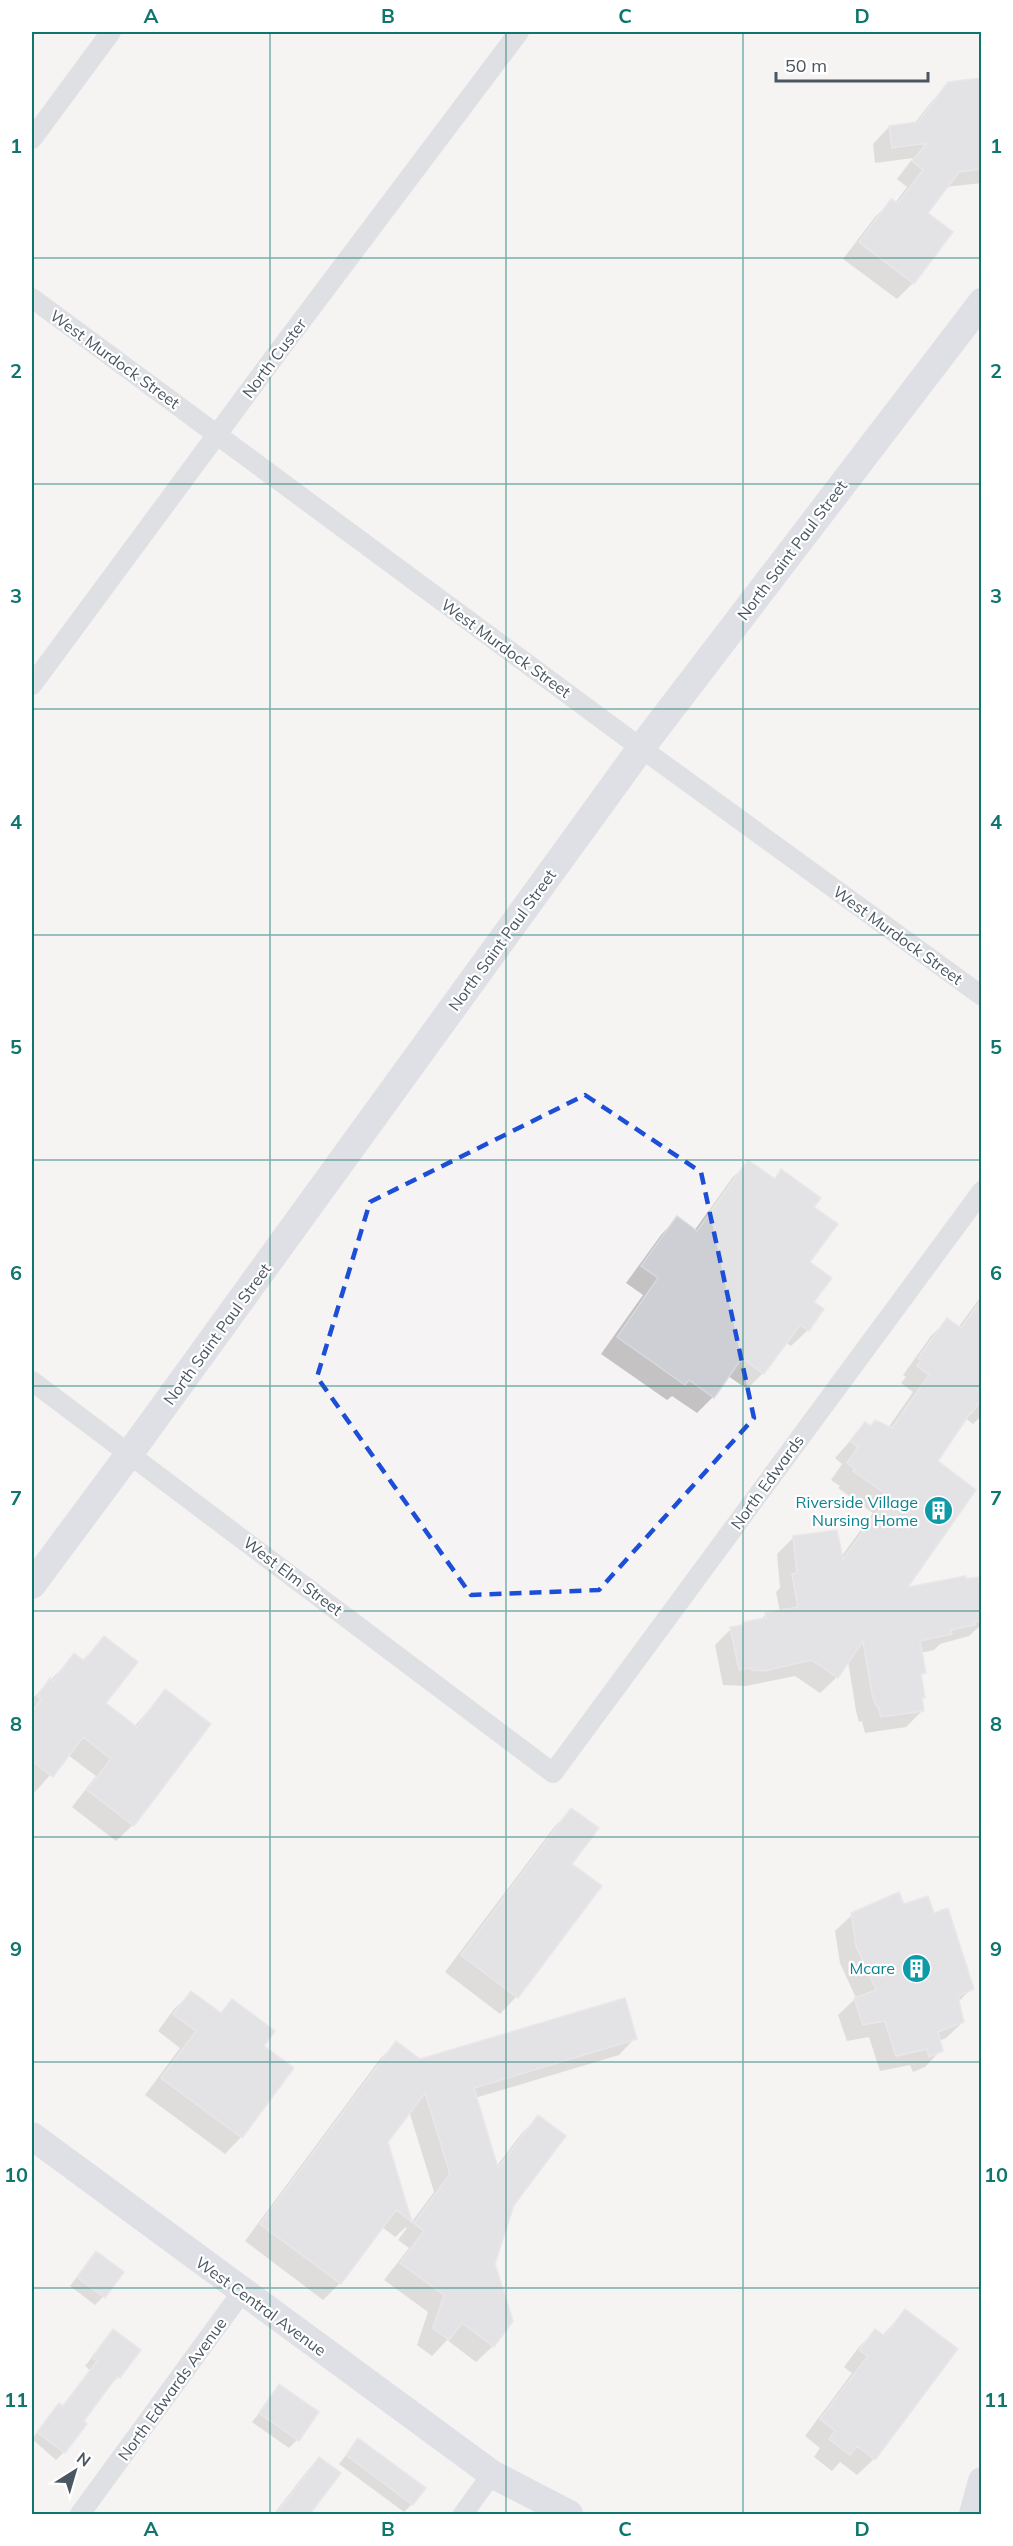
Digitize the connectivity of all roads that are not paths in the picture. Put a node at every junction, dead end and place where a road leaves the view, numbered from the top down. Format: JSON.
{"nodes":[{"id":1,"x":111,"y":32,"type":"edge"},
{"id":2,"x":519,"y":32,"type":"edge"},
{"id":3,"x":32,"y":139,"type":"edge"},
{"id":4,"x":32,"y":297,"type":"edge"},
{"id":5,"x":981,"y":302,"type":"edge"},
{"id":6,"x":217,"y":435,"type":"junction"},
{"id":7,"x":32,"y":685,"type":"edge"},
{"id":8,"x":641,"y":748,"type":"junction"},
{"id":9,"x":981,"y":996,"type":"edge"},
{"id":10,"x":981,"y":1191,"type":"edge"},
{"id":11,"x":32,"y":1381,"type":"edge"},
{"id":12,"x":130,"y":1454,"type":"junction"},
{"id":13,"x":32,"y":1585,"type":"edge"},
{"id":14,"x":553,"y":1773,"type":"joint"},
{"id":15,"x":32,"y":2136,"type":"edge"},
{"id":16,"x":242,"y":2292,"type":"junction"},
{"id":17,"x":492,"y":2474,"type":"junction"},
{"id":18,"x":981,"y":2481,"type":"edge"},
{"id":19,"x":80,"y":2514,"type":"edge"},
{"id":20,"x":463,"y":2514,"type":"edge"},
{"id":21,"x":530,"y":2514,"type":"edge"},
{"id":22,"x":569,"y":2514,"type":"edge"},
{"id":23,"x":973,"y":2514,"type":"edge"}],
"edges":[{"from":1,"to":3,"type":"street"},
{"from":2,"to":6,"type":"street","name":"North Custer"},
{"from":4,"to":6,"type":"street","name":"West Murdock Street"},
{"from":5,"to":8,"type":"street","name":"North Saint Paul Street"},
{"from":6,"to":7,"type":"street","name":"North Custer"},
{"from":6,"to":8,"type":"street","name":"West Murdock Street"},
{"from":8,"to":9,"type":"street","name":"West Murdock Street"},
{"from":8,"to":12,"type":"street","name":"North Saint Paul Street"},
{"from":10,"to":14,"type":"street","name":"North Edwards"},
{"from":11,"to":12,"type":"street","name":"West Elm Street"},
{"from":12,"to":13,"type":"street","name":"North Saint Paul Street"},
{"from":12,"to":14,"type":"street","name":"West Elm Street"},
{"from":15,"to":16,"type":"street","name":"West Central Avenue"},
{"from":16,"to":17,"type":"street","name":"West Central Avenue"},
{"from":16,"to":19,"type":"street","name":"North Edwards Avenue"},
{"from":17,"to":20,"type":"street"},
{"from":17,"to":21,"type":"street","name":"West Central Avenue"},
{"from":17,"to":22,"type":"street","name":"West Central Avenue"},
{"from":18,"to":23,"type":"street"}]}
